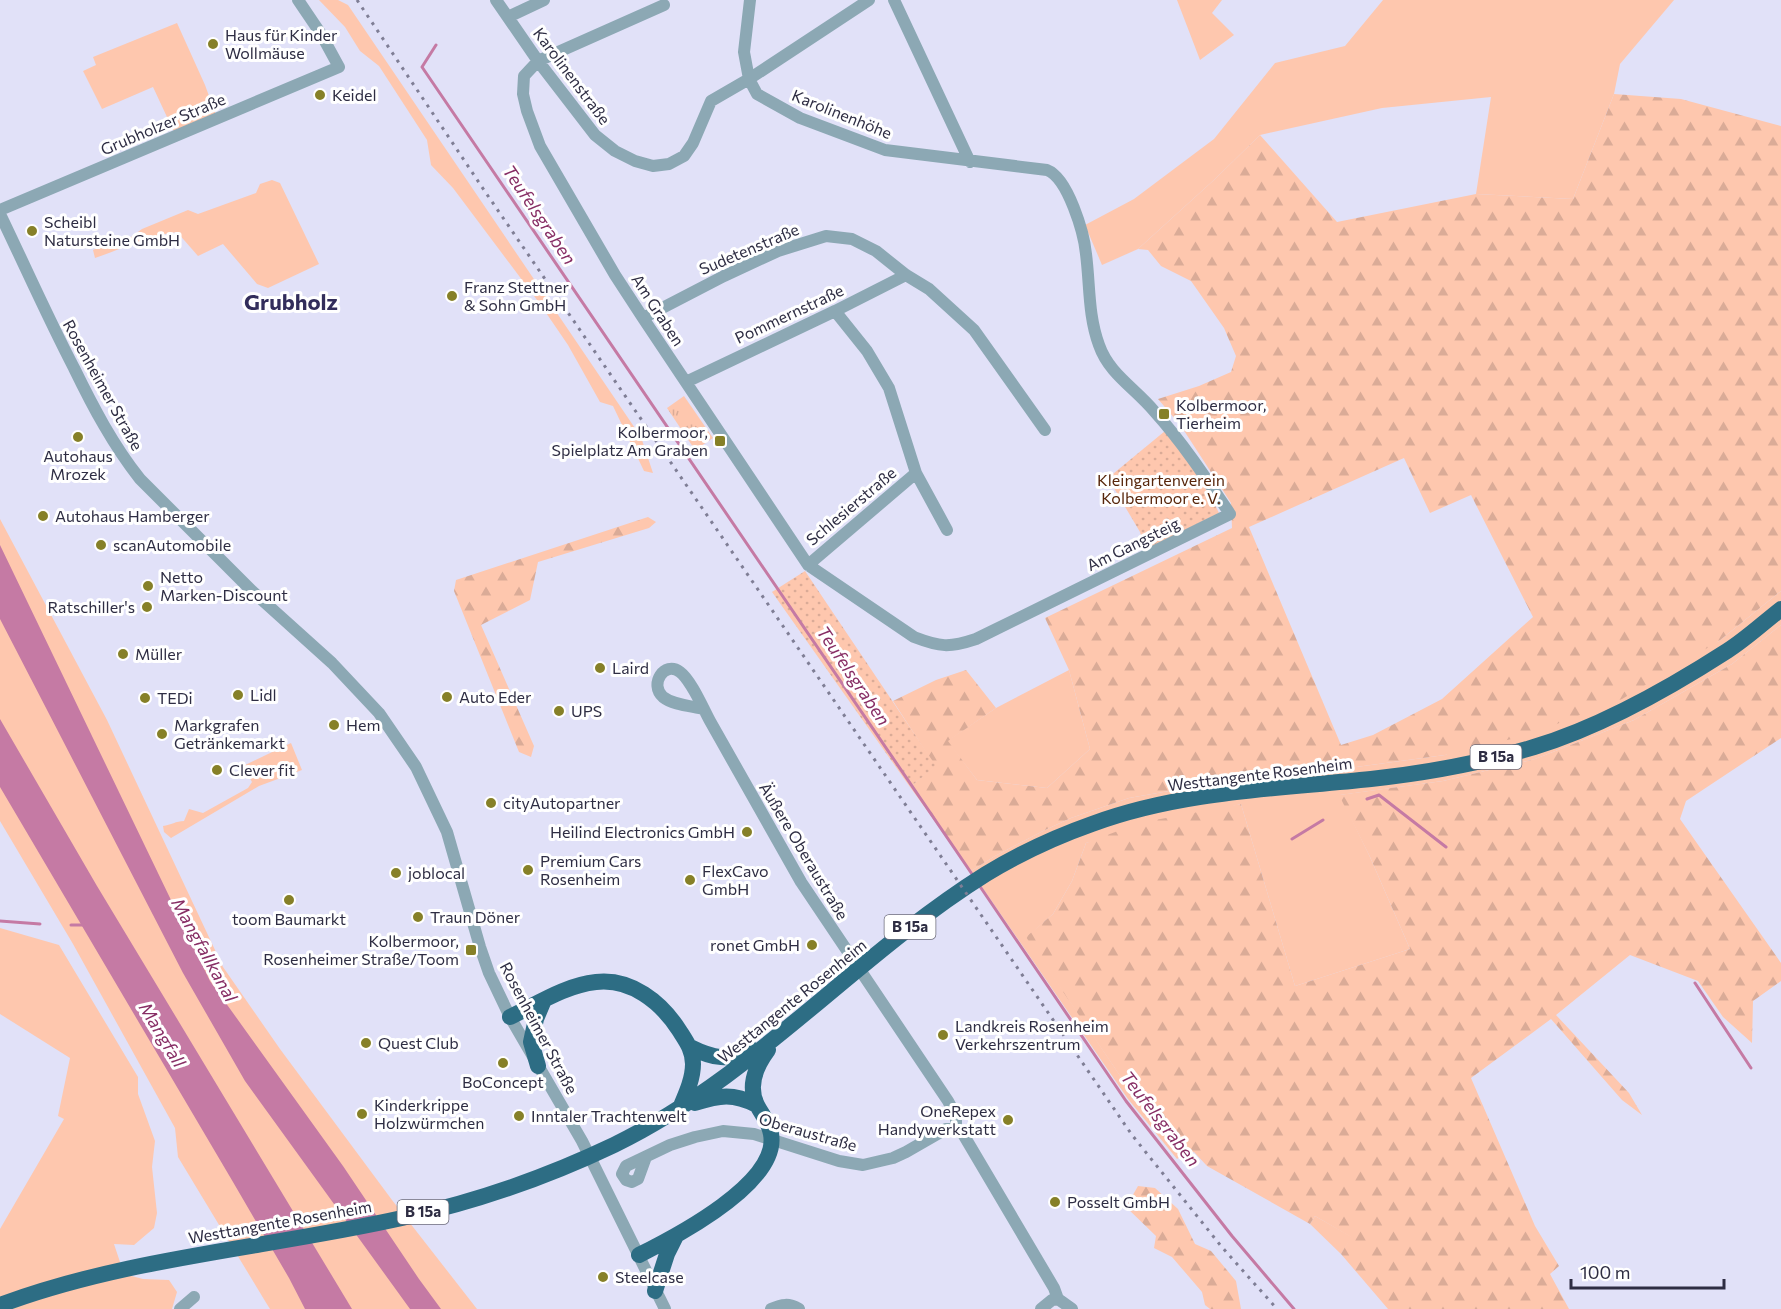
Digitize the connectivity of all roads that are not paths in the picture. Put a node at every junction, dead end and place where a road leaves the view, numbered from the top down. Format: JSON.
{"nodes":[{"id":1,"x":298,"y":0,"type":"edge"},
{"id":2,"x":496,"y":0,"type":"edge"},
{"id":3,"x":544,"y":0,"type":"edge"},
{"id":4,"x":750,"y":0,"type":"edge"},
{"id":5,"x":869,"y":0,"type":"edge"},
{"id":6,"x":894,"y":0,"type":"edge"},
{"id":7,"x":664,"y":5,"type":"dead end"},
{"id":8,"x":508,"y":17,"type":"junction"},
{"id":9,"x":538,"y":61,"type":"junction"},
{"id":10,"x":749,"y":79,"type":"junction"},
{"id":11,"x":970,"y":162,"type":"junction"},
{"id":12,"x":0,"y":212,"type":"edge"},
{"id":13,"x":1085,"y":250,"type":"joint"},
{"id":14,"x":906,"y":275,"type":"junction"},
{"id":15,"x":836,"y":311,"type":"junction"},
{"id":16,"x":643,"y":318,"type":"junction"},
{"id":17,"x":686,"y":382,"type":"junction"},
{"id":18,"x":1045,"y":430,"type":"dead end"},
{"id":19,"x":916,"y":473,"type":"junction"},
{"id":20,"x":947,"y":530,"type":"dead end"},
{"id":21,"x":808,"y":565,"type":"junction"},
{"id":22,"x":1781,"y":609,"type":"edge"},
{"id":23,"x":704,"y":709,"type":"dead end"},
{"id":24,"x":544,"y":1000,"type":"junction"},
{"id":25,"x":510,"y":1017,"type":"junction"},
{"id":26,"x":773,"y":1041,"type":"junction"},
{"id":27,"x":690,"y":1047,"type":"junction"},
{"id":28,"x":538,"y":1066,"type":"junction"},
{"id":29,"x":757,"y":1105,"type":"junction"},
{"id":30,"x":680,"y":1108,"type":"junction"},
{"id":31,"x":956,"y":1128,"type":"junction"},
{"id":32,"x":646,"y":1157,"type":"dead end"},
{"id":33,"x":676,"y":1236,"type":"junction"},
{"id":34,"x":639,"y":1255,"type":"junction"},
{"id":35,"x":656,"y":1291,"type":"junction"},
{"id":36,"x":194,"y":1297,"type":"dead end"},
{"id":37,"x":1058,"y":1299,"type":"junction"},
{"id":38,"x":0,"y":1305,"type":"edge"},
{"id":39,"x":180,"y":1309,"type":"edge"},
{"id":40,"x":665,"y":1309,"type":"edge"},
{"id":41,"x":771,"y":1309,"type":"edge"},
{"id":42,"x":799,"y":1309,"type":"edge"},
{"id":43,"x":1041,"y":1309,"type":"edge"},
{"id":44,"x":1072,"y":1309,"type":"edge"}],
"edges":[{"from":1,"to":12,"type":"street","name":"Grubholzer Straße"},
{"from":2,"to":8,"type":"street","name":"Karolinenstraße"},
{"from":3,"to":8,"type":"street","name":"Karolinenstraße"},
{"from":4,"to":10,"type":"street"},
{"from":5,"to":10,"type":"street"},
{"from":6,"to":11,"type":"street"},
{"from":7,"to":9,"type":"street"},
{"from":8,"to":9,"type":"street","name":"Karolinenstraße"},
{"from":9,"to":10,"type":"street","name":"Karolinenstraße"},
{"from":9,"to":16,"type":"street","name":"Am Graben"},
{"from":10,"to":11,"type":"street","name":"Karolinenhöhe"},
{"from":11,"to":13,"type":"street","name":"Karolinenhöhe"},
{"from":12,"to":25,"type":"street","name":"Rosenheimer Straße"},
{"from":13,"to":21,"type":"street","name":"Am Gangsteig"},
{"from":14,"to":15,"type":"street","name":"Pommernstraße"},
{"from":14,"to":16,"type":"street","name":"Sudetenstraße"},
{"from":14,"to":18,"type":"street","name":"Sudetenstraße"},
{"from":15,"to":17,"type":"street","name":"Pommernstraße"},
{"from":15,"to":19,"type":"street","name":"Schlesierstraße"},
{"from":16,"to":17,"type":"street","name":"Am Graben"},
{"from":17,"to":21,"type":"street","name":"Am Graben"},
{"from":19,"to":20,"type":"street","name":"Schlesierstraße"},
{"from":19,"to":21,"type":"street","name":"Schlesierstraße"},
{"from":22,"to":26,"type":"highway","name":"Westtangente Rosenheim","number":"B 15a"},
{"from":23,"to":31,"type":"street","name":"Äußere Oberaustraße"},
{"from":24,"to":25,"type":"highway"},
{"from":24,"to":27,"type":"highway"},
{"from":24,"to":28,"type":"highway"},
{"from":25,"to":28,"type":"street","name":"Rosenheimer Straße"},
{"from":26,"to":27,"type":"highway"},
{"from":26,"to":29,"type":"highway"},
{"from":26,"to":30,"type":"highway","name":"Westtangente Rosenheim","number":"B 15a"},
{"from":27,"to":30,"type":"highway"},
{"from":28,"to":34,"type":"street","name":"Rosenheimer Straße"},
{"from":29,"to":30,"type":"highway"},
{"from":29,"to":33,"type":"highway"},
{"from":30,"to":38,"type":"highway","name":"Westtangente Rosenheim","number":"B 15a"},
{"from":31,"to":32,"type":"street","name":"Oberaustraße"},
{"from":31,"to":37,"type":"street"},
{"from":33,"to":34,"type":"highway"},
{"from":33,"to":35,"type":"highway"},
{"from":34,"to":35,"type":"street","name":"Rosenheimer Straße"},
{"from":35,"to":40,"type":"street","name":"Rosenheimer Straße"},
{"from":36,"to":39,"type":"street"},
{"from":37,"to":43,"type":"street"},
{"from":37,"to":44,"type":"street"},
{"from":41,"to":42,"type":"street"}]}
